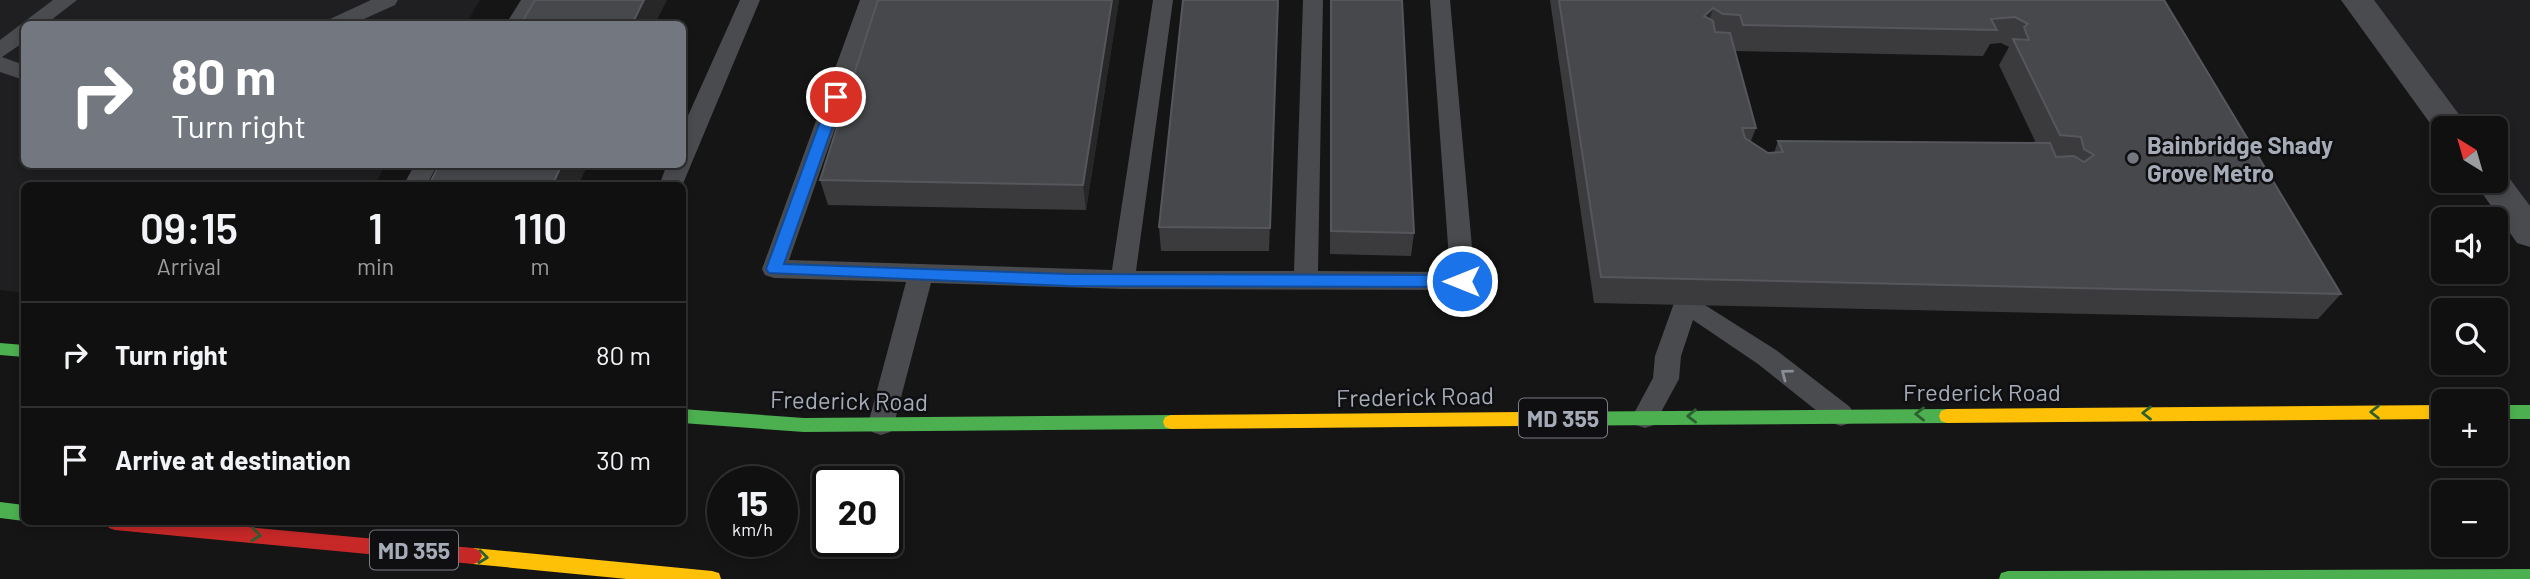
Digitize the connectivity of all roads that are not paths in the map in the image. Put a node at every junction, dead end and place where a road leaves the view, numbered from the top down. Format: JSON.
{"nodes":[{"id":1,"x":67,"y":0,"type":"edge"},
{"id":2,"x":341,"y":0,"type":"edge"},
{"id":3,"x":388,"y":0,"type":"edge"},
{"id":4,"x":531,"y":0,"type":"edge"},
{"id":5,"x":750,"y":0,"type":"edge"},
{"id":6,"x":870,"y":0,"type":"edge"},
{"id":7,"x":1163,"y":0,"type":"edge"},
{"id":8,"x":1312,"y":0,"type":"edge"},
{"id":9,"x":1440,"y":0,"type":"edge"},
{"id":10,"x":2357,"y":0,"type":"edge"},
{"id":11,"x":37,"y":21,"type":"edge"},
{"id":12,"x":335,"y":21,"type":"edge"},
{"id":13,"x":341,"y":21,"type":"edge"},
{"id":14,"x":518,"y":21,"type":"edge"},
{"id":15,"x":21,"y":34,"type":"edge"},
{"id":16,"x":0,"y":51,"type":"edge"},
{"id":17,"x":0,"y":64,"type":"edge"},
{"id":18,"x":21,"y":72,"type":"edge"},
{"id":19,"x":2443,"y":116,"type":"edge"},
{"id":20,"x":686,"y":147,"type":"edge"},
{"id":21,"x":2501,"y":193,"type":"edge"},
{"id":22,"x":2530,"y":233,"type":"edge"},
{"id":23,"x":921,"y":273,"type":"junction"},
{"id":24,"x":1123,"y":280,"type":"junction"},
{"id":25,"x":1306,"y":281,"type":"junction"},
{"id":26,"x":0,"y":348,"type":"edge"},
{"id":27,"x":21,"y":351,"type":"edge"},
{"id":28,"x":2431,"y":412,"type":"edge"},
{"id":29,"x":2508,"y":412,"type":"edge"},
{"id":30,"x":2530,"y":412,"type":"edge"},
{"id":31,"x":1841,"y":415,"type":"junction"},
{"id":32,"x":686,"y":416,"type":"edge"},
{"id":33,"x":1645,"y":417,"type":"junction"},
{"id":34,"x":881,"y":424,"type":"junction"},
{"id":35,"x":0,"y":510,"type":"edge"},
{"id":36,"x":21,"y":513,"type":"edge"},
{"id":37,"x":146,"y":525,"type":"edge"},
{"id":38,"x":2530,"y":577,"type":"edge"},
{"id":39,"x":712,"y":579,"type":"edge"},
{"id":40,"x":2008,"y":579,"type":"edge"}],
"edges":[{"from":1,"to":11,"type":"lane"},
{"from":2,"to":12,"type":"lane"},
{"from":3,"to":13,"type":"lane"},
{"from":4,"to":14,"type":"lane"},
{"from":5,"to":20,"type":"lane"},
{"from":6,"to":23,"type":"lane"},
{"from":7,"to":24,"type":"lane"},
{"from":8,"to":25,"type":"lane"},
{"from":9,"to":25,"type":"lane"},
{"from":10,"to":19,"type":"street"},
{"from":15,"to":16,"type":"lane"},
{"from":17,"to":18,"type":"lane"},
{"from":21,"to":22,"type":"street"},
{"from":23,"to":24,"type":"lane"},
{"from":23,"to":34,"type":"lane"},
{"from":24,"to":25,"type":"lane"},
{"from":26,"to":27,"type":"main road"},
{"from":28,"to":31,"type":"main road","name":"Frederick Road","number":"MD 355","one_way":true},
{"from":29,"to":30,"type":"main road"},
{"from":31,"to":33,"type":"main road","name":"Frederick Road","number":"MD 355","one_way":true},
{"from":31,"to":33,"type":"lane","one_way":true},
{"from":32,"to":34,"type":"main road","name":"Frederick Road","number":"MD 355"},
{"from":33,"to":34,"type":"main road","name":"Frederick Road","number":"MD 355"},
{"from":35,"to":36,"type":"main road"},
{"from":37,"to":39,"type":"main road","number":"MD 355","one_way":true},
{"from":38,"to":40,"type":"main road"}]}
